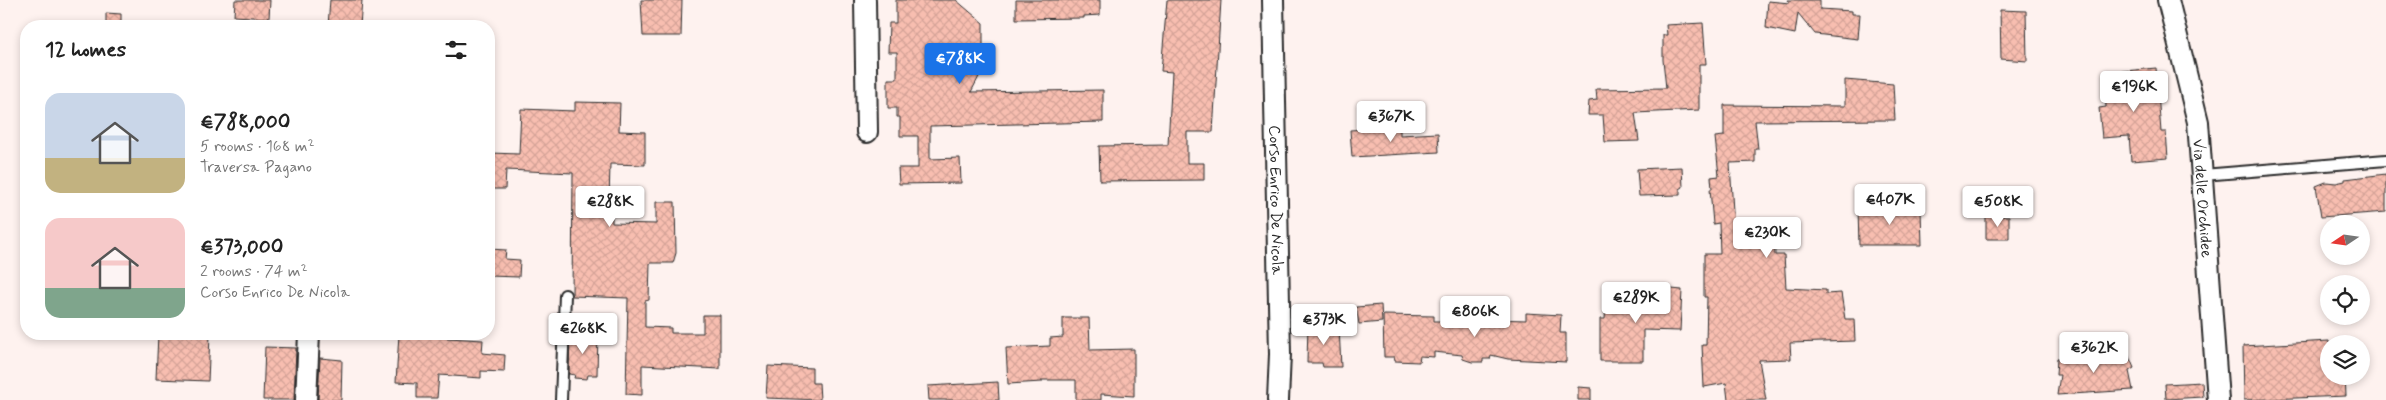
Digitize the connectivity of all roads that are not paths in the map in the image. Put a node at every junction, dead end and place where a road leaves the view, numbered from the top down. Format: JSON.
{"nodes":[{"id":1,"x":865,"y":0,"type":"edge"},
{"id":2,"x":1273,"y":0,"type":"edge"},
{"id":3,"x":2168,"y":0,"type":"edge"},
{"id":4,"x":867,"y":132,"type":"dead end"},
{"id":5,"x":2386,"y":160,"type":"edge"},
{"id":6,"x":2203,"y":176,"type":"junction"},
{"id":7,"x":565,"y":295,"type":"dead end"},
{"id":8,"x":300,"y":340,"type":"edge"},
{"id":9,"x":309,"y":340,"type":"edge"},
{"id":10,"x":297,"y":400,"type":"edge"},
{"id":11,"x":306,"y":400,"type":"edge"},
{"id":12,"x":561,"y":400,"type":"edge"},
{"id":13,"x":1278,"y":400,"type":"edge"},
{"id":14,"x":2218,"y":400,"type":"edge"}],
"edges":[{"from":1,"to":4,"type":"street"},
{"from":2,"to":13,"type":"street","name":"Corso Enrico De Nicola"},
{"from":3,"to":6,"type":"street","name":"Via delle Orchidee"},
{"from":5,"to":6,"type":"lane"},
{"from":6,"to":14,"type":"street","name":"Via delle Orchidee"},
{"from":7,"to":12,"type":"lane"},
{"from":8,"to":10,"type":"street"},
{"from":9,"to":11,"type":"street"}]}
